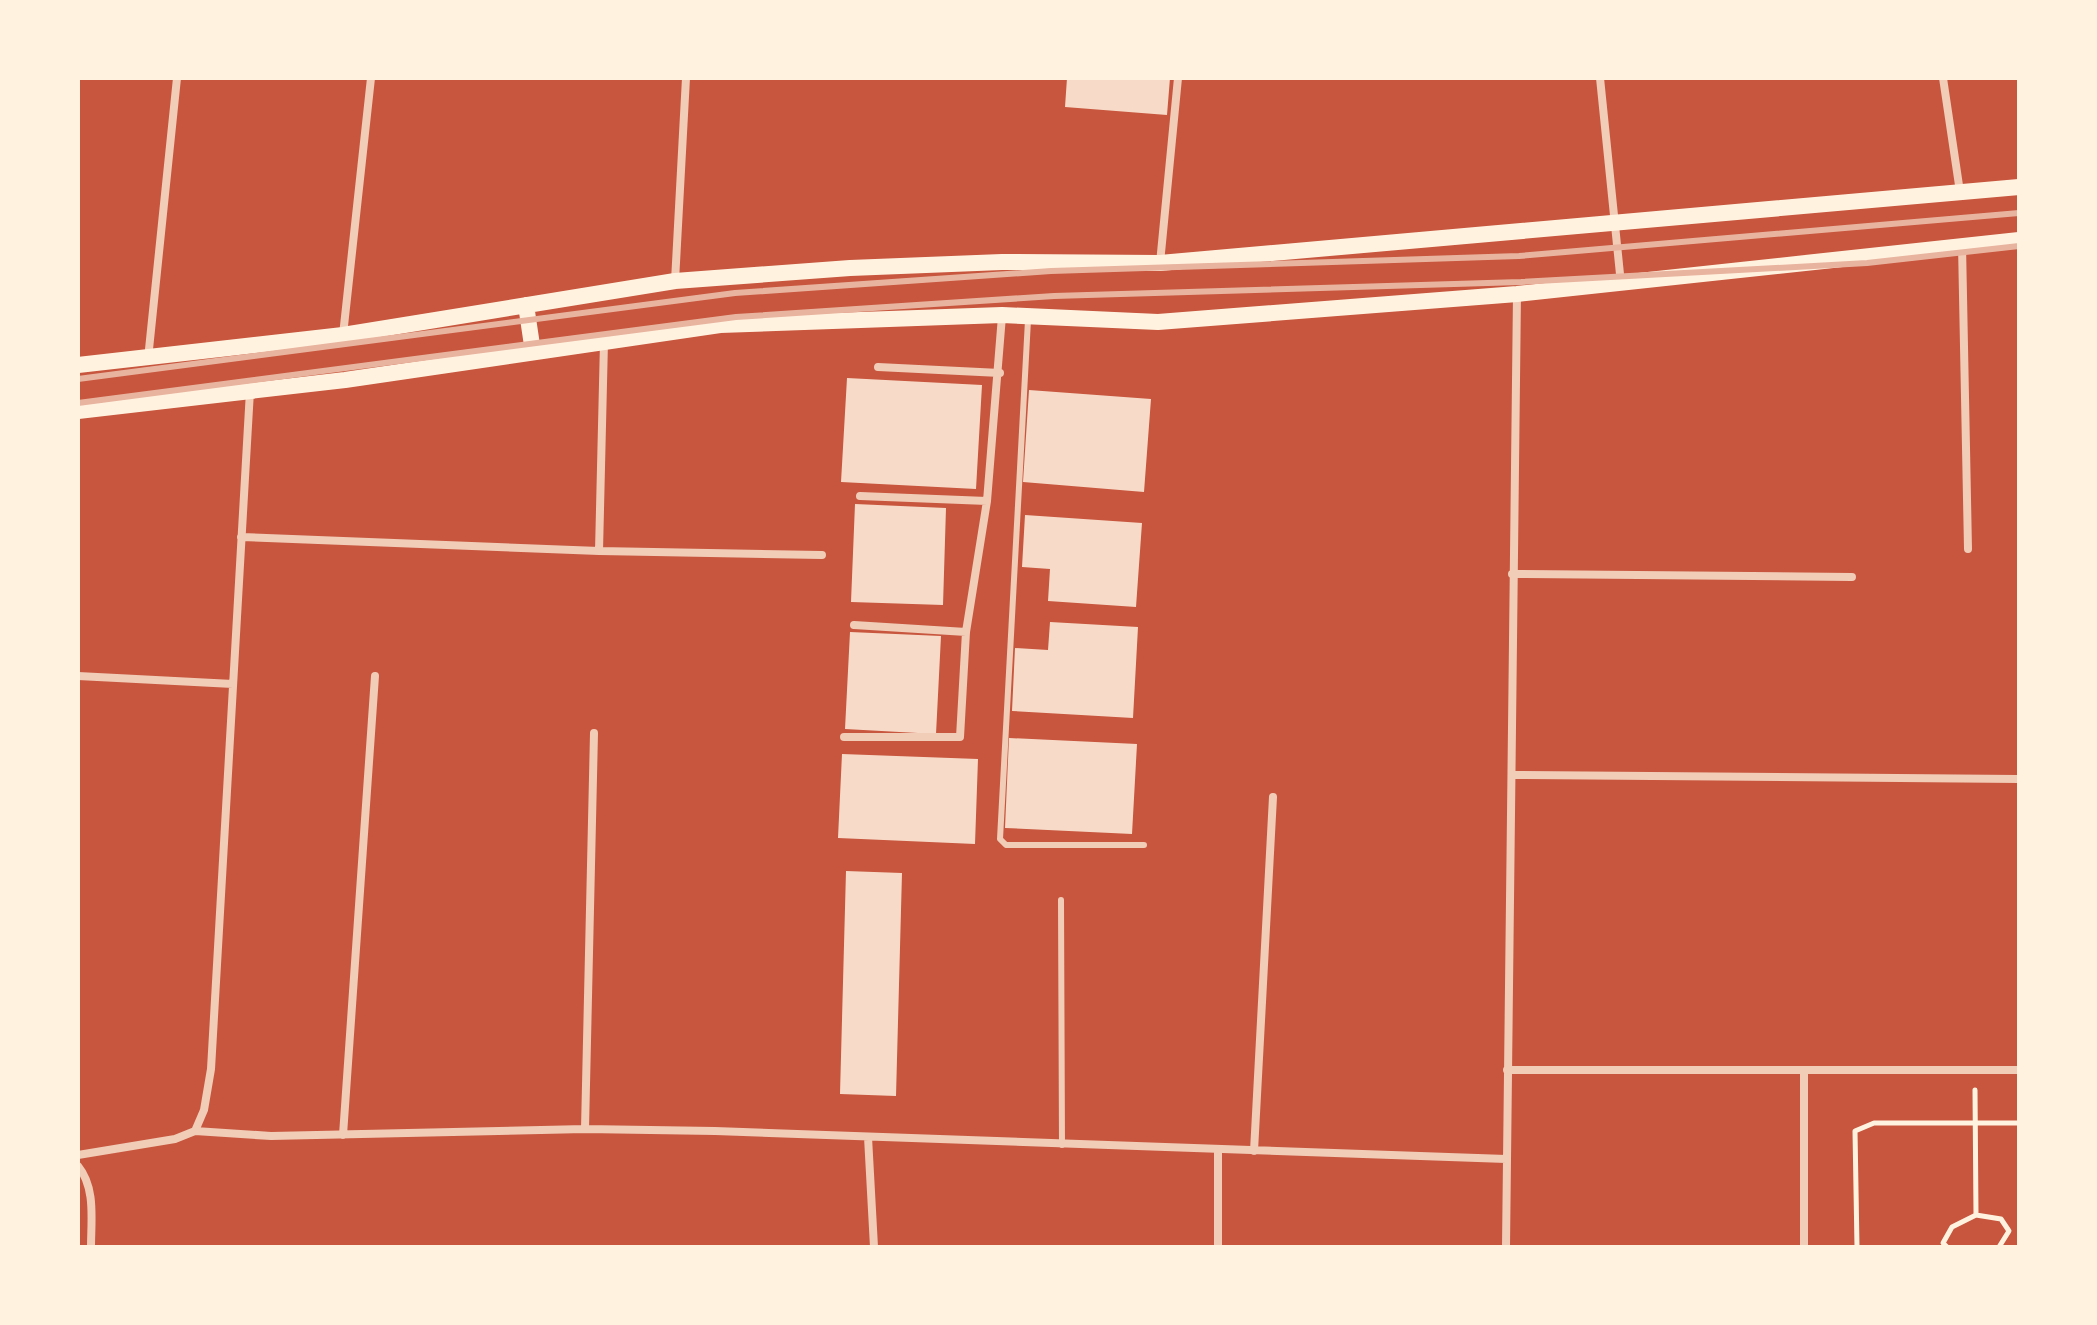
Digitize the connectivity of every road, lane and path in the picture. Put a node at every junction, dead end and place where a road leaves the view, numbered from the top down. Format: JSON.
{"nodes":[{"id":1,"x":177,"y":78,"type":"edge"},
{"id":2,"x":371,"y":78,"type":"edge"},
{"id":3,"x":686,"y":78,"type":"edge"},
{"id":4,"x":1178,"y":78,"type":"edge"},
{"id":5,"x":1600,"y":78,"type":"edge"},
{"id":6,"x":1943,"y":78,"type":"edge"},
{"id":7,"x":2019,"y":187,"type":"edge"},
{"id":8,"x":1960,"y":194,"type":"junction"},
{"id":9,"x":1615,"y":220,"type":"junction"},
{"id":10,"x":2019,"y":240,"type":"edge"},
{"id":11,"x":1962,"y":244,"type":"junction"},
{"id":12,"x":1160,"y":263,"type":"junction"},
{"id":13,"x":675,"y":281,"type":"junction"},
{"id":14,"x":1621,"y":284,"type":"junction"},
{"id":15,"x":1517,"y":294,"type":"junction"},
{"id":16,"x":526,"y":305,"type":"junction"},
{"id":17,"x":1002,"y":315,"type":"junction"},
{"id":18,"x":1029,"y":316,"type":"junction"},
{"id":19,"x":343,"y":335,"type":"junction"},
{"id":20,"x":604,"y":342,"type":"junction"},
{"id":21,"x":533,"y":352,"type":"junction"},
{"id":22,"x":148,"y":359,"type":"junction"},
{"id":23,"x":78,"y":365,"type":"edge"},
{"id":24,"x":878,"y":367,"type":"dead end"},
{"id":25,"x":1000,"y":373,"type":"junction"},
{"id":26,"x":250,"y":391,"type":"junction"},
{"id":27,"x":78,"y":411,"type":"edge"},
{"id":28,"x":860,"y":496,"type":"dead end"},
{"id":29,"x":987,"y":501,"type":"junction"},
{"id":30,"x":241,"y":537,"type":"junction"},
{"id":31,"x":1968,"y":549,"type":"dead end"},
{"id":32,"x":599,"y":551,"type":"junction"},
{"id":33,"x":822,"y":555,"type":"dead end"},
{"id":34,"x":1512,"y":574,"type":"junction"},
{"id":35,"x":1852,"y":577,"type":"dead end"},
{"id":36,"x":854,"y":625,"type":"dead end"},
{"id":37,"x":966,"y":632,"type":"junction"},
{"id":38,"x":78,"y":676,"type":"edge"},
{"id":39,"x":375,"y":676,"type":"dead end"},
{"id":40,"x":233,"y":684,"type":"junction"},
{"id":41,"x":594,"y":733,"type":"dead end"},
{"id":42,"x":844,"y":737,"type":"dead end"},
{"id":43,"x":1513,"y":775,"type":"junction"},
{"id":44,"x":2019,"y":779,"type":"edge"},
{"id":45,"x":1273,"y":797,"type":"dead end"},
{"id":46,"x":1144,"y":845,"type":"dead end"},
{"id":47,"x":1061,"y":900,"type":"dead end"},
{"id":48,"x":1507,"y":1070,"type":"junction"},
{"id":49,"x":1804,"y":1070,"type":"junction"},
{"id":50,"x":1974,"y":1070,"type":"junction"},
{"id":51,"x":2019,"y":1070,"type":"edge"},
{"id":52,"x":1977,"y":1123,"type":"junction"},
{"id":53,"x":2019,"y":1123,"type":"edge"},
{"id":54,"x":585,"y":1129,"type":"junction"},
{"id":55,"x":195,"y":1131,"type":"junction"},
{"id":56,"x":343,"y":1135,"type":"junction"},
{"id":57,"x":868,"y":1137,"type":"junction"},
{"id":58,"x":1062,"y":1145,"type":"junction"},
{"id":59,"x":1218,"y":1150,"type":"junction"},
{"id":60,"x":1254,"y":1151,"type":"junction"},
{"id":61,"x":78,"y":1155,"type":"edge"},
{"id":62,"x":1506,"y":1159,"type":"junction"},
{"id":63,"x":78,"y":1166,"type":"edge"},
{"id":64,"x":1976,"y":1215,"type":"junction"},
{"id":65,"x":91,"y":1247,"type":"edge"},
{"id":66,"x":874,"y":1247,"type":"edge"},
{"id":67,"x":1218,"y":1247,"type":"edge"},
{"id":68,"x":1506,"y":1247,"type":"edge"},
{"id":69,"x":1804,"y":1247,"type":"edge"},
{"id":70,"x":1857,"y":1247,"type":"edge"},
{"id":71,"x":1947,"y":1247,"type":"edge"},
{"id":72,"x":1999,"y":1247,"type":"edge"}],
"edges":[{"from":1,"to":22,"type":"street"},
{"from":2,"to":19,"type":"street"},
{"from":3,"to":13,"type":"street"},
{"from":4,"to":12,"type":"street"},
{"from":5,"to":9,"type":"street"},
{"from":6,"to":8,"type":"street"},
{"from":7,"to":8,"type":"main road"},
{"from":8,"to":9,"type":"main road"},
{"from":9,"to":12,"type":"main road"},
{"from":9,"to":14,"type":"street"},
{"from":10,"to":11,"type":"main road"},
{"from":11,"to":14,"type":"main road"},
{"from":11,"to":31,"type":"street"},
{"from":12,"to":13,"type":"main road"},
{"from":13,"to":16,"type":"main road"},
{"from":14,"to":15,"type":"main road"},
{"from":15,"to":18,"type":"main road"},
{"from":15,"to":34,"type":"street"},
{"from":16,"to":19,"type":"main road"},
{"from":16,"to":21,"type":"main road"},
{"from":17,"to":18,"type":"main road"},
{"from":17,"to":20,"type":"main road"},
{"from":17,"to":25,"type":"street"},
{"from":18,"to":46,"type":"lane"},
{"from":19,"to":22,"type":"main road"},
{"from":20,"to":21,"type":"main road"},
{"from":20,"to":32,"type":"street"},
{"from":21,"to":26,"type":"main road"},
{"from":22,"to":23,"type":"main road"},
{"from":24,"to":25,"type":"street"},
{"from":25,"to":29,"type":"street"},
{"from":26,"to":27,"type":"main road"},
{"from":26,"to":30,"type":"street"},
{"from":28,"to":29,"type":"street"},
{"from":29,"to":37,"type":"street"},
{"from":30,"to":32,"type":"street"},
{"from":30,"to":40,"type":"street"},
{"from":32,"to":33,"type":"street"},
{"from":34,"to":35,"type":"street"},
{"from":34,"to":43,"type":"street"},
{"from":36,"to":37,"type":"street"},
{"from":37,"to":42,"type":"street"},
{"from":38,"to":40,"type":"street"},
{"from":39,"to":56,"type":"street"},
{"from":40,"to":55,"type":"street"},
{"from":41,"to":54,"type":"street"},
{"from":43,"to":44,"type":"street"},
{"from":43,"to":48,"type":"street"},
{"from":45,"to":60,"type":"street"},
{"from":47,"to":58,"type":"lane"},
{"from":48,"to":49,"type":"street"},
{"from":48,"to":62,"type":"street"},
{"from":49,"to":50,"type":"street"},
{"from":49,"to":69,"type":"street"},
{"from":50,"to":51,"type":"street"},
{"from":50,"to":52,"type":"path"},
{"from":52,"to":53,"type":"path"},
{"from":52,"to":64,"type":"path"},
{"from":52,"to":70,"type":"path"},
{"from":54,"to":56,"type":"street"},
{"from":54,"to":57,"type":"street"},
{"from":55,"to":56,"type":"street"},
{"from":55,"to":61,"type":"street"},
{"from":57,"to":58,"type":"street"},
{"from":57,"to":66,"type":"street"},
{"from":58,"to":59,"type":"street"},
{"from":59,"to":60,"type":"street"},
{"from":59,"to":67,"type":"street"},
{"from":60,"to":62,"type":"street"},
{"from":62,"to":68,"type":"street"},
{"from":63,"to":65,"type":"street"},
{"from":64,"to":71,"type":"path"},
{"from":64,"to":72,"type":"path"}]}
